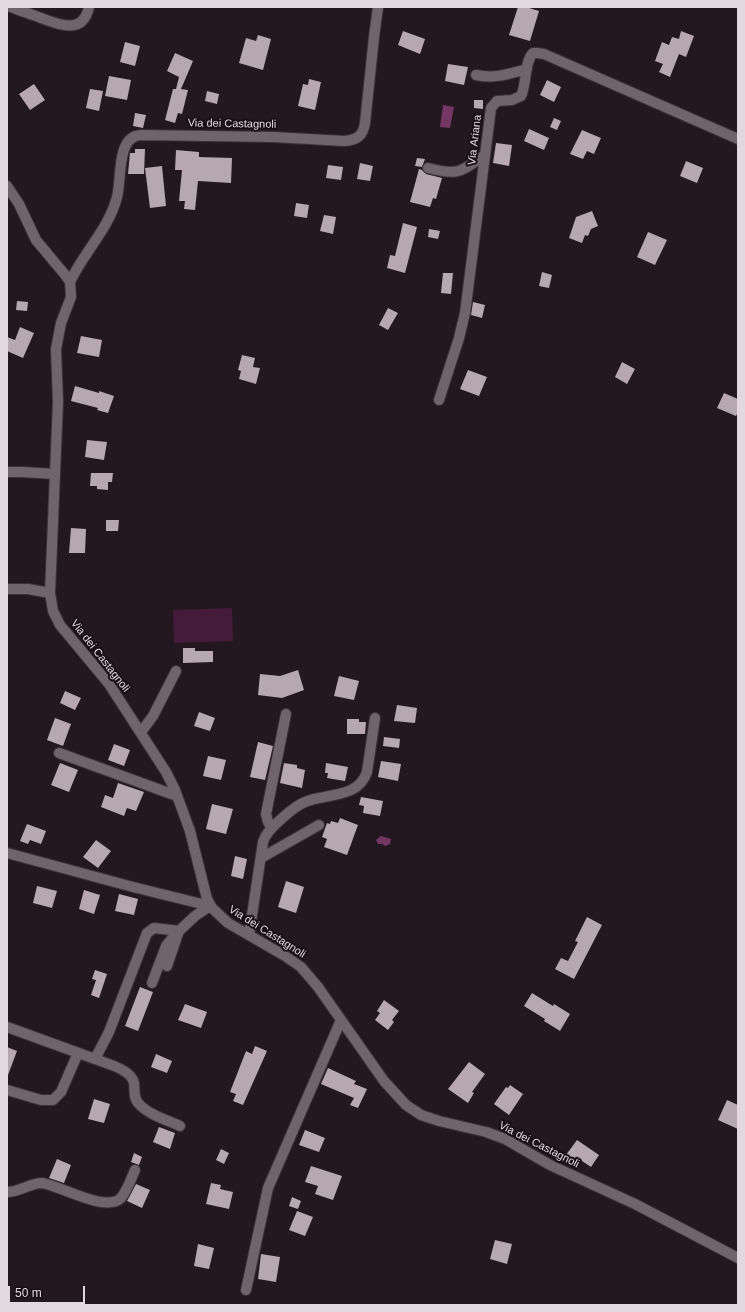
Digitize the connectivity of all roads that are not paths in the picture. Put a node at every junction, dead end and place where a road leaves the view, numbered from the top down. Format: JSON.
{"nodes":[{"id":1,"x":11,"y":7,"type":"edge"},
{"id":2,"x":88,"y":7,"type":"edge"},
{"id":3,"x":378,"y":7,"type":"edge"},
{"id":4,"x":527,"y":69,"type":"junction"},
{"id":5,"x":476,"y":75,"type":"dead end"},
{"id":6,"x":738,"y":139,"type":"edge"},
{"id":7,"x":485,"y":155,"type":"junction"},
{"id":8,"x":428,"y":168,"type":"dead end"},
{"id":9,"x":7,"y":186,"type":"edge"},
{"id":10,"x":70,"y":282,"type":"junction"},
{"id":11,"x":439,"y":400,"type":"dead end"},
{"id":12,"x":7,"y":472,"type":"edge"},
{"id":13,"x":55,"y":474,"type":"junction"},
{"id":14,"x":7,"y":589,"type":"edge"},
{"id":15,"x":50,"y":594,"type":"junction"},
{"id":16,"x":176,"y":671,"type":"dead end"},
{"id":17,"x":286,"y":714,"type":"dead end"},
{"id":18,"x":375,"y":718,"type":"dead end"},
{"id":19,"x":141,"y":732,"type":"junction"},
{"id":20,"x":59,"y":753,"type":"dead end"},
{"id":21,"x":177,"y":796,"type":"junction"},
{"id":22,"x":319,"y":825,"type":"dead end"},
{"id":23,"x":272,"y":828,"type":"junction"},
{"id":24,"x":7,"y":854,"type":"edge"},
{"id":25,"x":261,"y":858,"type":"junction"},
{"id":26,"x":210,"y":906,"type":"junction"},
{"id":27,"x":179,"y":931,"type":"junction"},
{"id":28,"x":250,"y":935,"type":"junction"},
{"id":29,"x":167,"y":966,"type":"dead end"},
{"id":30,"x":152,"y":983,"type":"dead end"},
{"id":31,"x":341,"y":1020,"type":"junction"},
{"id":32,"x":7,"y":1027,"type":"edge"},
{"id":33,"x":78,"y":1053,"type":"junction"},
{"id":34,"x":95,"y":1059,"type":"junction"},
{"id":35,"x":7,"y":1090,"type":"edge"},
{"id":36,"x":180,"y":1126,"type":"dead end"},
{"id":37,"x":134,"y":1170,"type":"dead end"},
{"id":38,"x":7,"y":1192,"type":"edge"},
{"id":39,"x":738,"y":1258,"type":"edge"},
{"id":40,"x":246,"y":1290,"type":"dead end"}],
"edges":[{"from":1,"to":2,"type":"street"},
{"from":3,"to":10,"type":"street","name":"Via dei Castagnoli"},
{"from":4,"to":5,"type":"street"},
{"from":4,"to":6,"type":"street","name":"Via Ariana"},
{"from":4,"to":7,"type":"street","name":"Via Ariana"},
{"from":7,"to":8,"type":"street"},
{"from":7,"to":11,"type":"street","name":"Via Ariana"},
{"from":9,"to":10,"type":"street"},
{"from":10,"to":13,"type":"street","name":"Via dei Castagnoli"},
{"from":12,"to":13,"type":"street"},
{"from":13,"to":15,"type":"street","name":"Via dei Castagnoli"},
{"from":14,"to":15,"type":"street"},
{"from":15,"to":19,"type":"street","name":"Via dei Castagnoli"},
{"from":16,"to":19,"type":"street"},
{"from":17,"to":23,"type":"street"},
{"from":18,"to":23,"type":"street"},
{"from":19,"to":21,"type":"street","name":"Via dei Castagnoli"},
{"from":20,"to":21,"type":"street"},
{"from":21,"to":26,"type":"street","name":"Via dei Castagnoli"},
{"from":22,"to":25,"type":"street"},
{"from":23,"to":25,"type":"street"},
{"from":24,"to":26,"type":"street"},
{"from":25,"to":28,"type":"street"},
{"from":26,"to":27,"type":"street"},
{"from":26,"to":28,"type":"street","name":"Via dei Castagnoli"},
{"from":27,"to":29,"type":"street"},
{"from":27,"to":30,"type":"street"},
{"from":27,"to":34,"type":"street"},
{"from":28,"to":31,"type":"street","name":"Via dei Castagnoli"},
{"from":31,"to":39,"type":"street","name":"Via dei Castagnoli"},
{"from":31,"to":40,"type":"street"},
{"from":32,"to":33,"type":"street"},
{"from":33,"to":34,"type":"street"},
{"from":33,"to":35,"type":"street"},
{"from":34,"to":36,"type":"street"},
{"from":37,"to":38,"type":"street"}]}
